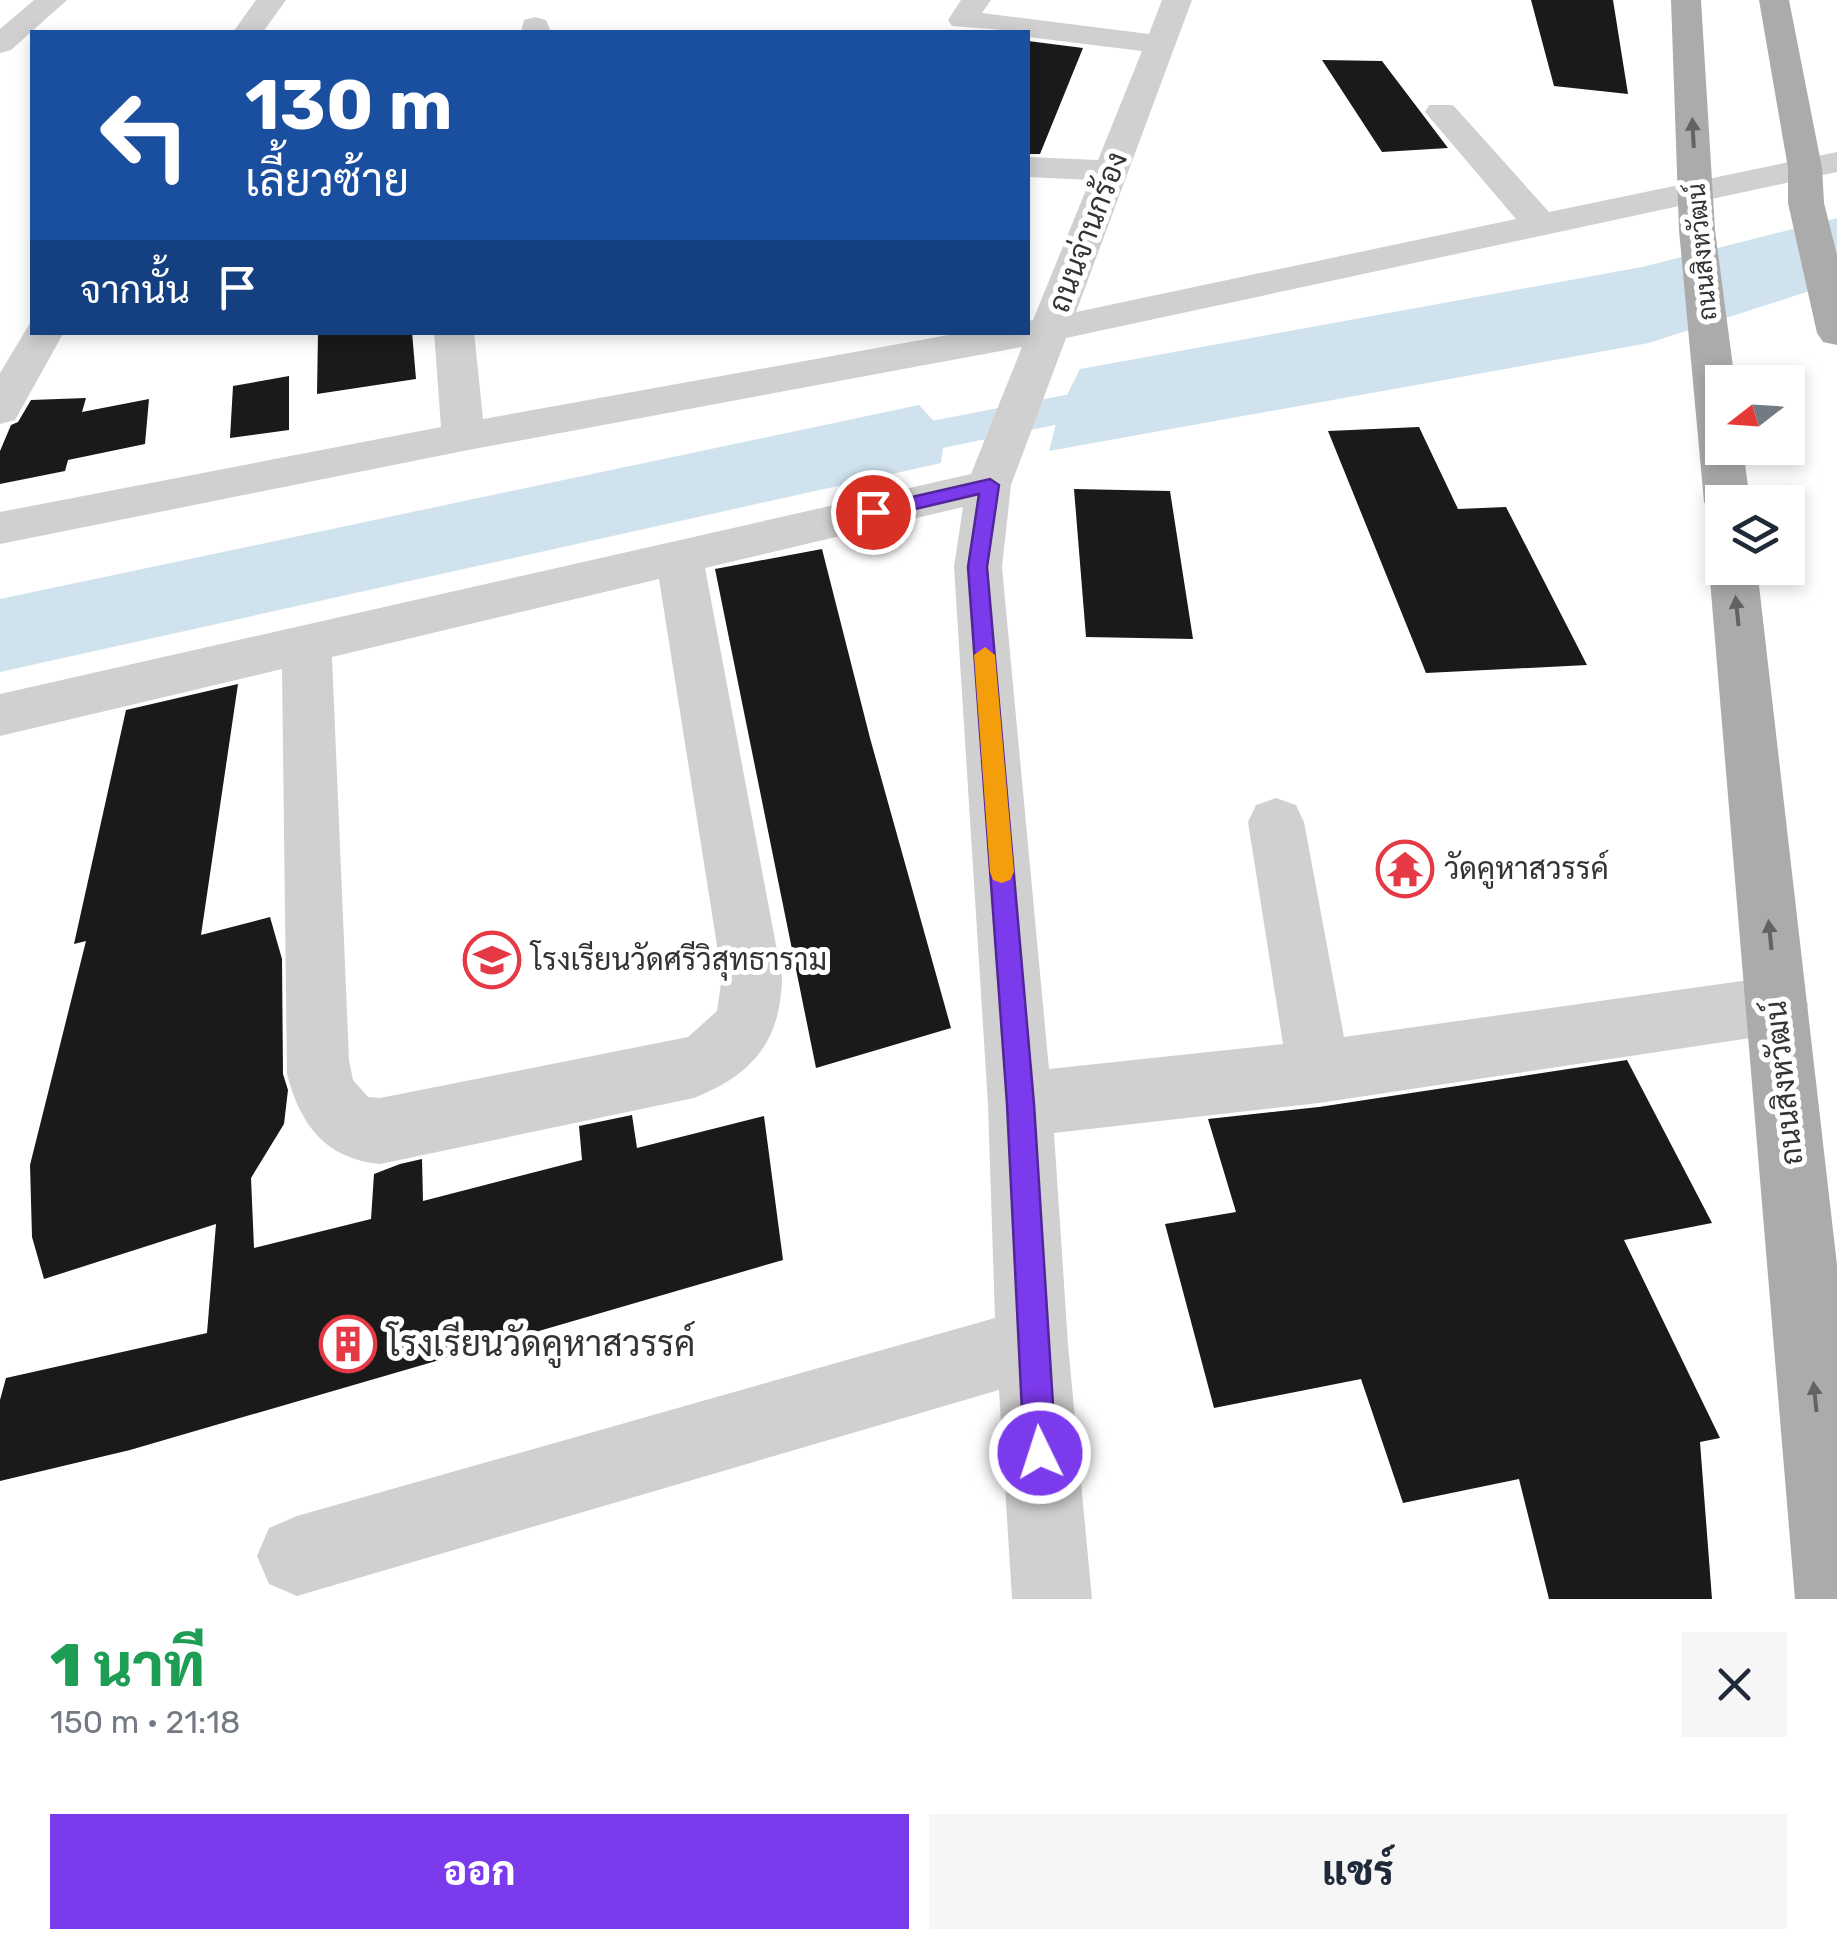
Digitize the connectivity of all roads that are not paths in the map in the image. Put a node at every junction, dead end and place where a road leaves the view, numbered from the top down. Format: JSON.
{"nodes":[{"id":1,"x":52,"y":0,"type":"edge"},
{"id":2,"x":270,"y":0,"type":"edge"},
{"id":3,"x":976,"y":0,"type":"edge"},
{"id":4,"x":1112,"y":0,"type":"edge"},
{"id":5,"x":1686,"y":0,"type":"edge"},
{"id":6,"x":1774,"y":0,"type":"edge"},
{"id":7,"x":1168,"y":22,"type":"edge"},
{"id":8,"x":249,"y":30,"type":"edge"},
{"id":9,"x":1098,"y":36,"type":"junction"},
{"id":10,"x":0,"y":44,"type":"edge"},
{"id":11,"x":1441,"y":112,"type":"dead end"},
{"id":12,"x":1030,"y":168,"type":"edge"},
{"id":13,"x":1111,"y":171,"type":"junction"},
{"id":14,"x":1816,"y":178,"type":"edge"},
{"id":15,"x":1696,"y":213,"type":"junction"},
{"id":16,"x":1542,"y":226,"type":"junction"},
{"id":17,"x":1835,"y":310,"type":"edge"},
{"id":18,"x":1052,"y":330,"type":"junction"},
{"id":19,"x":1030,"y":334,"type":"edge"},
{"id":20,"x":42,"y":335,"type":"edge"},
{"id":21,"x":454,"y":335,"type":"edge"},
{"id":22,"x":1025,"y":335,"type":"edge"},
{"id":23,"x":0,"y":410,"type":"edge"},
{"id":24,"x":463,"y":438,"type":"junction"},
{"id":25,"x":990,"y":485,"type":"junction"},
{"id":26,"x":1724,"y":485,"type":"edge"},
{"id":27,"x":0,"y":528,"type":"edge"},
{"id":28,"x":679,"y":558,"type":"junction"},
{"id":29,"x":1735,"y":585,"type":"edge"},
{"id":30,"x":307,"y":644,"type":"junction"},
{"id":31,"x":0,"y":714,"type":"edge"},
{"id":32,"x":1276,"y":822,"type":"dead end"},
{"id":33,"x":1777,"y":1005,"type":"junction"},
{"id":34,"x":1319,"y":1072,"type":"junction"},
{"id":35,"x":1020,"y":1104,"type":"junction"},
{"id":36,"x":1032,"y":1344,"type":"junction"},
{"id":37,"x":297,"y":1556,"type":"dead end"},
{"id":38,"x":1052,"y":1599,"type":"edge"},
{"id":39,"x":1835,"y":1599,"type":"edge"}],
"edges":[{"from":1,"to":10,"type":"street"},
{"from":2,"to":8,"type":"street"},
{"from":3,"to":9,"type":"street"},
{"from":4,"to":9,"type":"street"},
{"from":15,"to":5,"type":"main road","name":"ถนนสิงหวัฒน์","one_way":true},
{"from":6,"to":14,"type":"main road"},
{"from":7,"to":9,"type":"street"},
{"from":7,"to":13,"type":"street","name":"ถนนจ่านกร้อง"},
{"from":11,"to":16,"type":"street"},
{"from":12,"to":13,"type":"street"},
{"from":13,"to":18,"type":"street","name":"ถนนจ่านกร้อง"},
{"from":14,"to":15,"type":"street"},
{"from":14,"to":17,"type":"main road"},
{"from":15,"to":16,"type":"street"},
{"from":15,"to":26,"type":"main road","name":"ถนนสิงหวัฒน์"},
{"from":16,"to":18,"type":"street"},
{"from":18,"to":19,"type":"street"},
{"from":18,"to":25,"type":"street","name":"ถนนจ่านกร้อง"},
{"from":20,"to":23,"type":"street"},
{"from":21,"to":24,"type":"street"},
{"from":22,"to":24,"type":"street"},
{"from":24,"to":27,"type":"street"},
{"from":25,"to":28,"type":"street"},
{"from":25,"to":35,"type":"street","name":"ถนนจ่านกร้อง"},
{"from":28,"to":30,"type":"street"},
{"from":28,"to":30,"type":"street"},
{"from":33,"to":29,"type":"main road","name":"ถนนสิงหวัฒน์","one_way":true},
{"from":30,"to":31,"type":"street"},
{"from":32,"to":34,"type":"street"},
{"from":33,"to":34,"type":"street"},
{"from":39,"to":33,"type":"main road","name":"ถนนสิงหวัฒน์","one_way":true},
{"from":34,"to":35,"type":"street"},
{"from":35,"to":36,"type":"street","name":"ถนนจ่านกร้อง"},
{"from":36,"to":37,"type":"street"},
{"from":36,"to":38,"type":"street","name":"ถนนจ่านกร้อง"}]}
